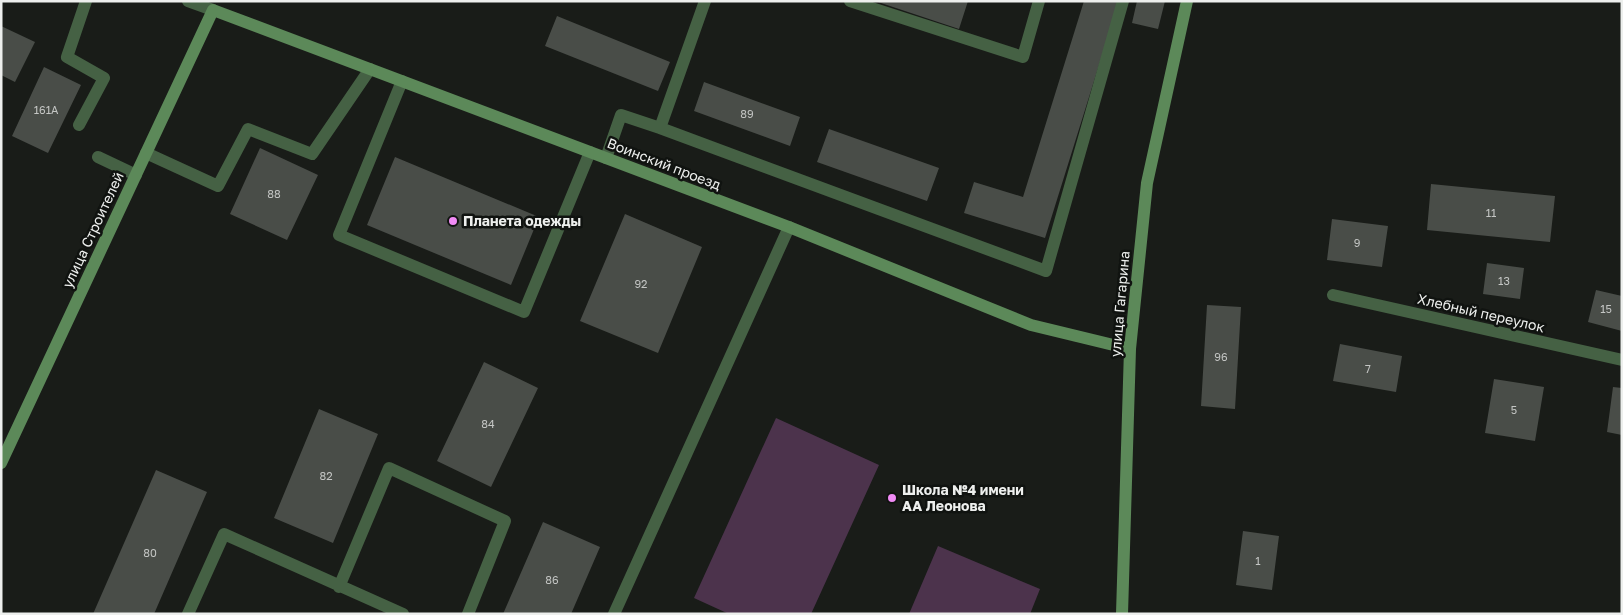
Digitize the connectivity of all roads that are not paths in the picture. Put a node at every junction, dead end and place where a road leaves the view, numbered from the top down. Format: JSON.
{"nodes":[{"id":1,"x":86,"y":1,"type":"edge"},
{"id":2,"x":188,"y":1,"type":"edge"},
{"id":3,"x":705,"y":1,"type":"edge"},
{"id":4,"x":850,"y":1,"type":"edge"},
{"id":5,"x":1039,"y":1,"type":"edge"},
{"id":6,"x":1123,"y":1,"type":"edge"},
{"id":7,"x":1187,"y":1,"type":"edge"},
{"id":8,"x":213,"y":10,"type":"junction"},
{"id":9,"x":370,"y":69,"type":"junction"},
{"id":10,"x":402,"y":81,"type":"junction"},
{"id":11,"x":79,"y":125,"type":"dead end"},
{"id":12,"x":660,"y":128,"type":"junction"},
{"id":13,"x":590,"y":152,"type":"junction"},
{"id":14,"x":146,"y":153,"type":"junction"},
{"id":15,"x":98,"y":157,"type":"dead end"},
{"id":16,"x":606,"y":158,"type":"junction"},
{"id":17,"x":136,"y":175,"type":"junction"},
{"id":18,"x":789,"y":227,"type":"junction"},
{"id":19,"x":1333,"y":295,"type":"dead end"},
{"id":20,"x":1130,"y":349,"type":"junction"},
{"id":21,"x":1622,"y":360,"type":"edge"},
{"id":22,"x":1,"y":463,"type":"edge"},
{"id":23,"x":339,"y":587,"type":"junction"},
{"id":24,"x":188,"y":614,"type":"edge"},
{"id":25,"x":403,"y":614,"type":"edge"},
{"id":26,"x":468,"y":614,"type":"edge"},
{"id":27,"x":614,"y":614,"type":"edge"},
{"id":28,"x":1122,"y":614,"type":"edge"}],
"edges":[{"from":1,"to":11,"type":"street"},
{"from":2,"to":8,"type":"street","name":"Воинский проезд"},
{"from":3,"to":12,"type":"street"},
{"from":4,"to":5,"type":"street"},
{"from":6,"to":12,"type":"street"},
{"from":7,"to":20,"type":"main road","name":"улица Гагарина"},
{"from":8,"to":9,"type":"main road","name":"Воинский проезд"},
{"from":8,"to":14,"type":"main road","name":"улица Строителей"},
{"from":9,"to":10,"type":"main road","name":"Воинский проезд"},
{"from":9,"to":14,"type":"street"},
{"from":10,"to":13,"type":"main road","name":"Воинский проезд"},
{"from":10,"to":13,"type":"street"},
{"from":12,"to":16,"type":"street"},
{"from":13,"to":16,"type":"main road","name":"Воинский проезд"},
{"from":14,"to":17,"type":"main road","name":"улица Строителей"},
{"from":15,"to":17,"type":"street"},
{"from":16,"to":18,"type":"main road","name":"Воинский проезд"},
{"from":17,"to":22,"type":"main road","name":"улица Строителей"},
{"from":18,"to":20,"type":"main road","name":"Воинский проезд"},
{"from":18,"to":27,"type":"street"},
{"from":19,"to":21,"type":"street","name":"Хлебный переулок"},
{"from":20,"to":28,"type":"main road","name":"улица Гагарина"},
{"from":23,"to":24,"type":"street"},
{"from":23,"to":25,"type":"street"},
{"from":23,"to":26,"type":"street"}]}
